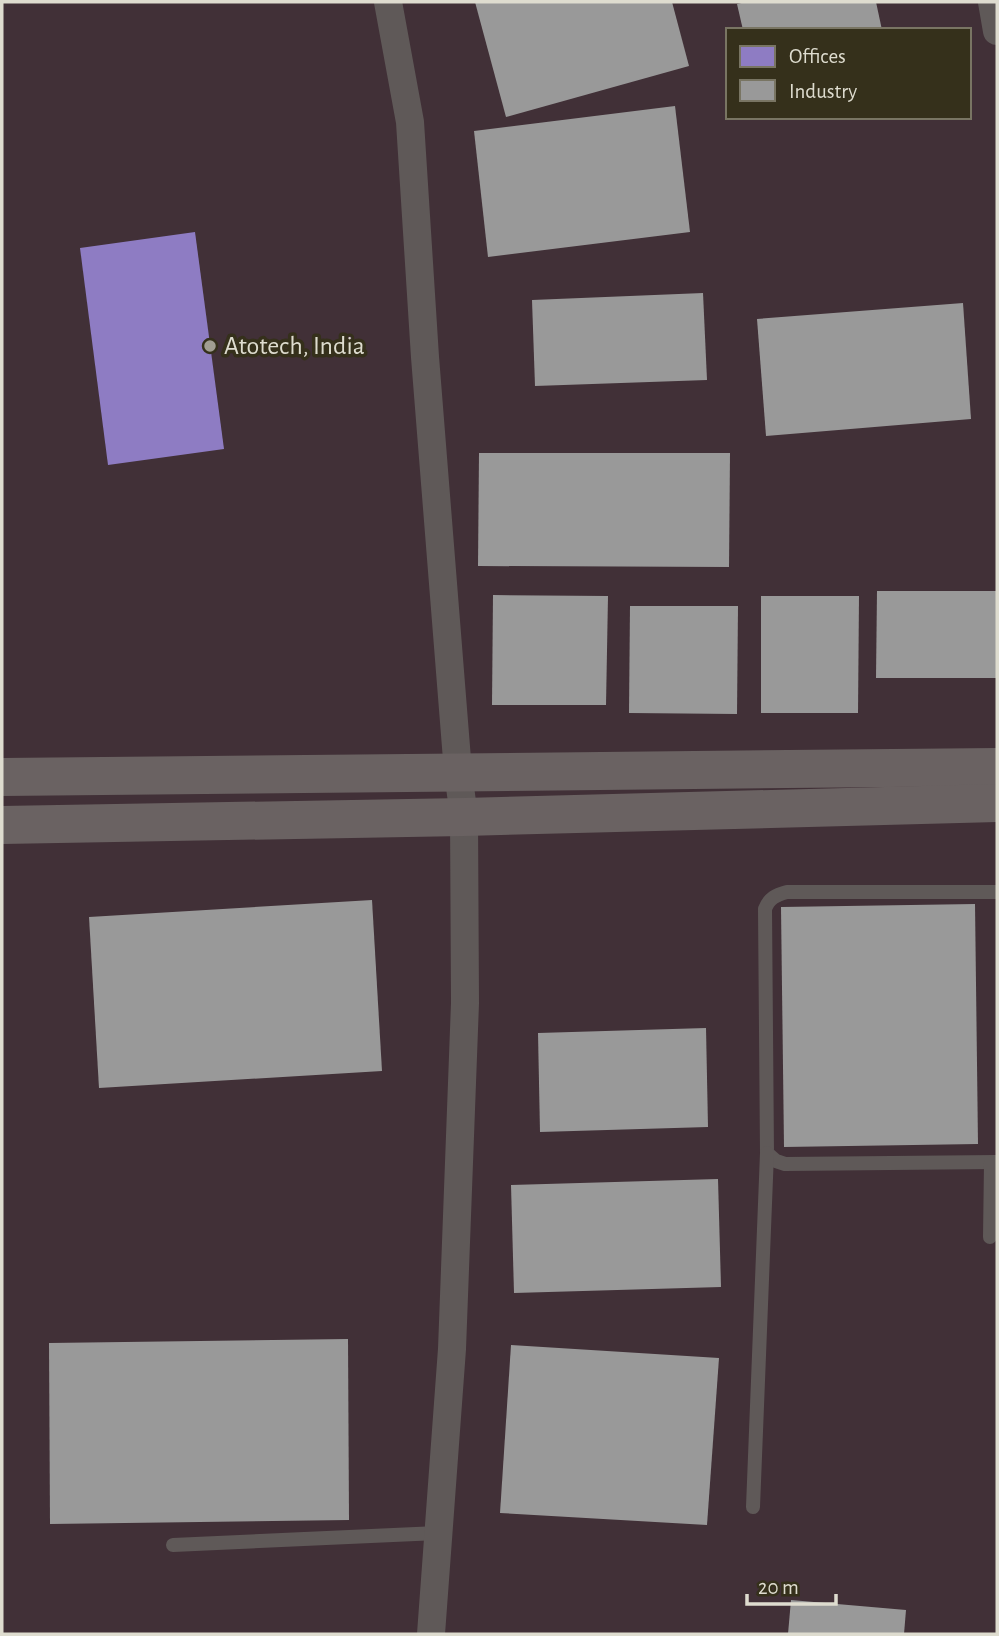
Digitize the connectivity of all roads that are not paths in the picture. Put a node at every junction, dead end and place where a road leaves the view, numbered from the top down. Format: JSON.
{"nodes":[{"id":1,"x":388,"y":2,"type":"edge"},
{"id":2,"x":992,"y":2,"type":"edge"},
{"id":3,"x":997,"y":31,"type":"edge"},
{"id":4,"x":997,"y":766,"type":"edge"},
{"id":5,"x":458,"y":772,"type":"junction"},
{"id":6,"x":2,"y":777,"type":"edge"},
{"id":7,"x":997,"y":803,"type":"edge"},
{"id":8,"x":464,"y":817,"type":"junction"},
{"id":9,"x":2,"y":825,"type":"edge"},
{"id":10,"x":997,"y":892,"type":"edge"},
{"id":11,"x":767,"y":1153,"type":"junction"},
{"id":12,"x":994,"y":1163,"type":"edge"},
{"id":13,"x":990,"y":1237,"type":"dead end"},
{"id":14,"x":753,"y":1507,"type":"dead end"},
{"id":15,"x":438,"y":1533,"type":"junction"},
{"id":16,"x":173,"y":1545,"type":"dead end"},
{"id":17,"x":431,"y":1634,"type":"edge"}],
"edges":[{"from":1,"to":5,"type":"street"},
{"from":2,"to":3,"type":"street"},
{"from":4,"to":5,"type":"street"},
{"from":5,"to":6,"type":"street"},
{"from":5,"to":8,"type":"street"},
{"from":7,"to":8,"type":"street"},
{"from":8,"to":9,"type":"street"},
{"from":8,"to":15,"type":"street"},
{"from":10,"to":11,"type":"lane"},
{"from":11,"to":12,"type":"lane"},
{"from":11,"to":14,"type":"lane"},
{"from":12,"to":13,"type":"lane"},
{"from":15,"to":16,"type":"lane"},
{"from":15,"to":17,"type":"street"}]}
